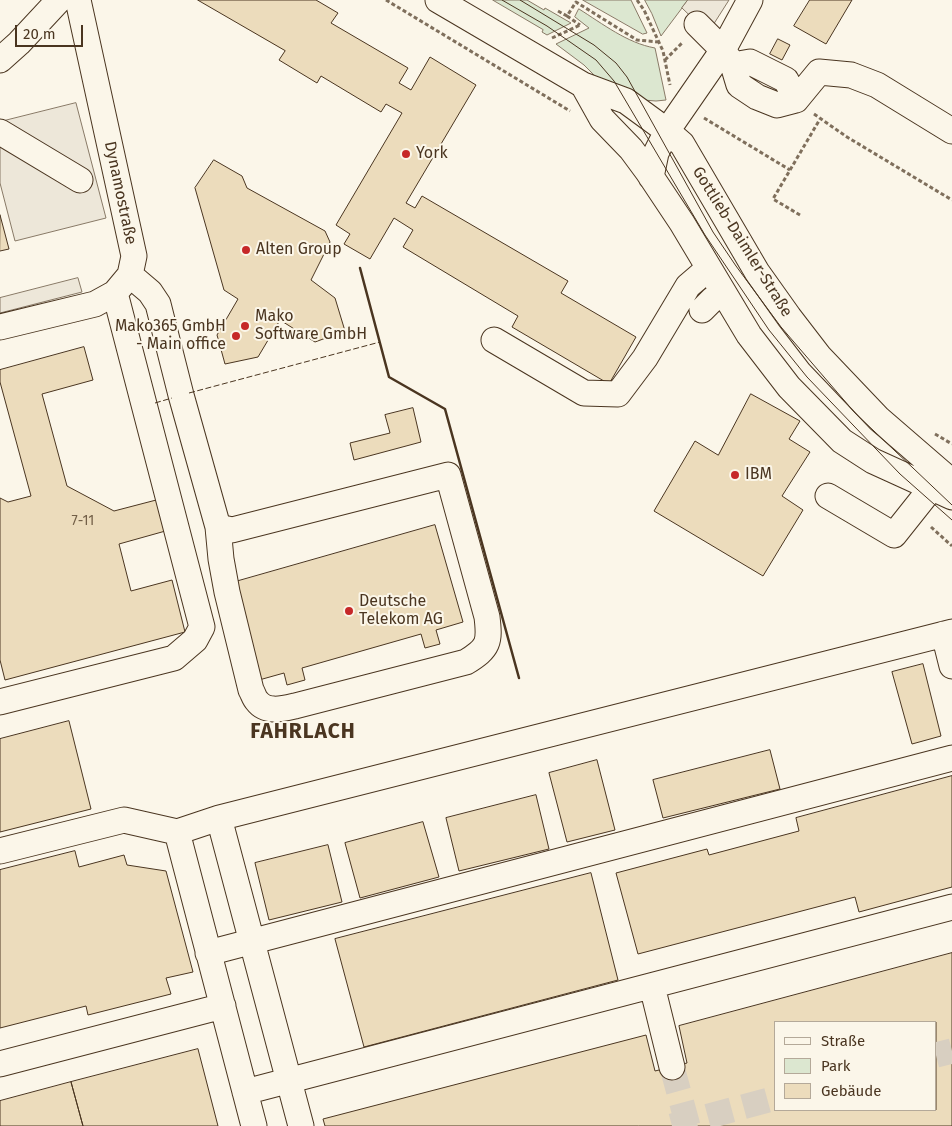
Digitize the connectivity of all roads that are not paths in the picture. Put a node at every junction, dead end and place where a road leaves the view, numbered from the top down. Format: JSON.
{"nodes":[{"id":1,"x":59,"y":0,"type":"edge"},
{"id":2,"x":78,"y":0,"type":"edge"},
{"id":3,"x":438,"y":0,"type":"edge"},
{"id":4,"x":750,"y":0,"type":"edge"},
{"id":5,"x":697,"y":24,"type":"dead end"},
{"id":6,"x":728,"y":58,"type":"junction"},
{"id":7,"x":0,"y":60,"type":"edge"},
{"id":8,"x":583,"y":84,"type":"junction"},
{"id":9,"x":667,"y":131,"type":"junction"},
{"id":10,"x":952,"y":131,"type":"edge"},
{"id":11,"x":0,"y":132,"type":"edge"},
{"id":12,"x":651,"y":177,"type":"junction"},
{"id":13,"x":80,"y":180,"type":"dead end"},
{"id":14,"x":709,"y":268,"type":"junction"},
{"id":15,"x":123,"y":284,"type":"junction"},
{"id":16,"x":725,"y":295,"type":"junction"},
{"id":17,"x":702,"y":310,"type":"dead end"},
{"id":18,"x":0,"y":327,"type":"edge"},
{"id":19,"x":494,"y":340,"type":"dead end"},
{"id":20,"x":878,"y":419,"type":"junction"},
{"id":21,"x":842,"y":441,"type":"junction"},
{"id":22,"x":943,"y":484,"type":"edge"},
{"id":23,"x":828,"y":496,"type":"dead end"},
{"id":24,"x":218,"y":527,"type":"junction"},
{"id":25,"x":948,"y":633,"type":"edge"},
{"id":26,"x":952,"y":666,"type":"edge"},
{"id":27,"x":0,"y":702,"type":"edge"},
{"id":28,"x":952,"y":758,"type":"edge"},
{"id":29,"x":220,"y":818,"type":"junction"},
{"id":30,"x":177,"y":832,"type":"junction"},
{"id":31,"x":0,"y":851,"type":"edge"},
{"id":32,"x":952,"y":907,"type":"edge"},
{"id":33,"x":252,"y":941,"type":"junction"},
{"id":34,"x":208,"y":953,"type":"junction"},
{"id":35,"x":652,"y":986,"type":"junction"},
{"id":36,"x":223,"y":1006,"type":"junction"},
{"id":37,"x":0,"y":1064,"type":"edge"},
{"id":38,"x":672,"y":1067,"type":"tunnel mouth"},
{"id":39,"x":289,"y":1080,"type":"junction"},
{"id":40,"x":245,"y":1092,"type":"junction"},
{"id":41,"x":254,"y":1126,"type":"edge"},
{"id":42,"x":301,"y":1126,"type":"edge"}],
"edges":[{"from":1,"to":7,"type":"street"},
{"from":2,"to":15,"type":"street","name":"Dynamostraße"},
{"from":3,"to":8,"type":"street","name":"Gottlieb-Daimler-Straße"},
{"from":4,"to":6,"type":"street"},
{"from":5,"to":6,"type":"street"},
{"from":6,"to":9,"type":"street"},
{"from":6,"to":10,"type":"street"},
{"from":8,"to":9,"type":"street","name":"Gottlieb-Daimler-Straße"},
{"from":8,"to":12,"type":"street"},
{"from":9,"to":12,"type":"street"},
{"from":9,"to":20,"type":"street","name":"Gottlieb-Daimler-Straße"},
{"from":11,"to":13,"type":"street"},
{"from":12,"to":14,"type":"street"},
{"from":14,"to":16,"type":"street"},
{"from":14,"to":19,"type":"street"},
{"from":15,"to":18,"type":"street"},
{"from":15,"to":24,"type":"street"},
{"from":15,"to":27,"type":"street"},
{"from":16,"to":17,"type":"street"},
{"from":16,"to":21,"type":"street"},
{"from":20,"to":21,"type":"street"},
{"from":20,"to":22,"type":"street","name":"Gottlieb-Daimler-Straße"},
{"from":21,"to":22,"type":"street"},
{"from":22,"to":23,"type":"street"},
{"from":24,"to":24,"type":"street"},
{"from":25,"to":26,"type":"street"},
{"from":25,"to":29,"type":"street"},
{"from":28,"to":33,"type":"street"},
{"from":29,"to":30,"type":"street"},
{"from":29,"to":33,"type":"street"},
{"from":30,"to":31,"type":"street"},
{"from":30,"to":34,"type":"street"},
{"from":32,"to":35,"type":"street"},
{"from":33,"to":34,"type":"street"},
{"from":33,"to":39,"type":"street"},
{"from":34,"to":36,"type":"street"},
{"from":35,"to":38,"type":"street"},
{"from":35,"to":39,"type":"street"},
{"from":36,"to":37,"type":"street"},
{"from":36,"to":40,"type":"street"},
{"from":39,"to":40,"type":"street"},
{"from":39,"to":42,"type":"street"},
{"from":40,"to":41,"type":"street"}]}
